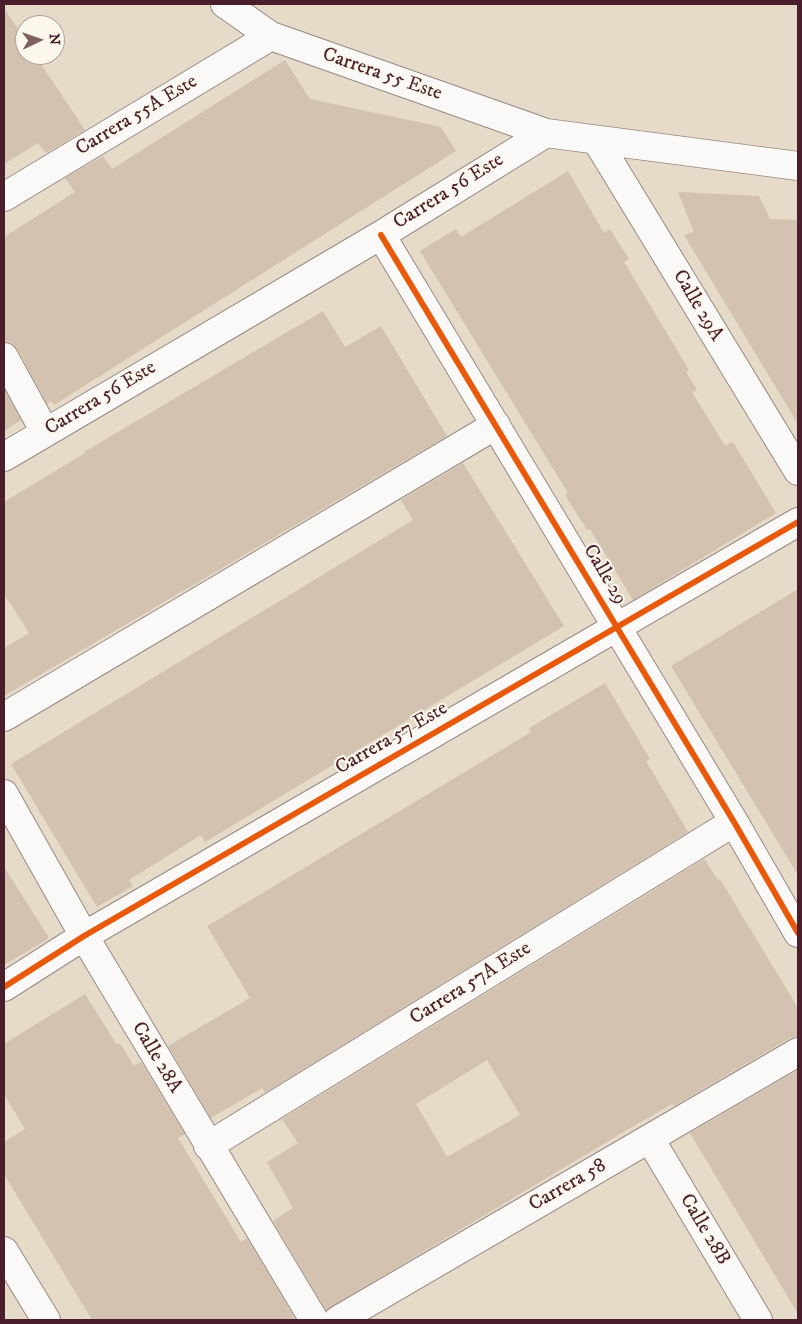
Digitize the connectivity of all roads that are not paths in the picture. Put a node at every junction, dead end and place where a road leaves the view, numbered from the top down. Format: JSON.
{"nodes":[{"id":1,"x":225,"y":4,"type":"edge"},
{"id":2,"x":271,"y":36,"type":"junction"},
{"id":3,"x":546,"y":133,"type":"junction"},
{"id":4,"x":597,"y":141,"type":"junction"},
{"id":5,"x":798,"y":166,"type":"edge"},
{"id":6,"x":4,"y":197,"type":"edge"},
{"id":7,"x":381,"y":234,"type":"junction"},
{"id":8,"x":4,"y":358,"type":"edge"},
{"id":9,"x":496,"y":426,"type":"junction"},
{"id":10,"x":45,"y":432,"type":"junction"},
{"id":11,"x":4,"y":457,"type":"edge"},
{"id":12,"x":798,"y":471,"type":"edge"},
{"id":13,"x":798,"y":522,"type":"edge"},
{"id":14,"x":616,"y":627,"type":"junction"},
{"id":15,"x":4,"y":717,"type":"edge"},
{"id":16,"x":4,"y":794,"type":"edge"},
{"id":17,"x":734,"y":822,"type":"junction"},
{"id":18,"x":798,"y":934,"type":"edge"},
{"id":19,"x":84,"y":936,"type":"junction"},
{"id":20,"x":4,"y":987,"type":"edge"},
{"id":21,"x":798,"y":1052,"type":"edge"},
{"id":22,"x":650,"y":1139,"type":"junction"},
{"id":23,"x":208,"y":1146,"type":"junction"},
{"id":24,"x":4,"y":1250,"type":"edge"},
{"id":25,"x":46,"y":1320,"type":"edge"},
{"id":26,"x":314,"y":1320,"type":"edge"},
{"id":27,"x":338,"y":1320,"type":"edge"},
{"id":28,"x":758,"y":1320,"type":"edge"}],
"edges":[{"from":1,"to":2,"type":"street","name":"Carrera 55 Este"},
{"from":2,"to":3,"type":"street","name":"Carrera 55 Este"},
{"from":2,"to":6,"type":"street","name":"Carrera 55A Este"},
{"from":3,"to":4,"type":"street"},
{"from":3,"to":7,"type":"street","name":"Carrera 56 Este"},
{"from":4,"to":5,"type":"street"},
{"from":4,"to":12,"type":"street","name":"Calle 29A"},
{"from":7,"to":9,"type":"street","name":"Calle 29"},
{"from":7,"to":10,"type":"street","name":"Carrera 56 Este"},
{"from":8,"to":10,"type":"street"},
{"from":9,"to":14,"type":"street","name":"Calle 29"},
{"from":9,"to":15,"type":"street"},
{"from":10,"to":11,"type":"street","name":"Carrera 56 Este"},
{"from":13,"to":14,"type":"street","name":"Carrera 57 Este"},
{"from":14,"to":17,"type":"street","name":"Calle 29"},
{"from":14,"to":19,"type":"street","name":"Carrera 57 Este"},
{"from":16,"to":19,"type":"street","name":"Calle 28A"},
{"from":17,"to":18,"type":"street","name":"Calle 29"},
{"from":17,"to":23,"type":"street","name":"Carrera 57A Este"},
{"from":19,"to":20,"type":"street","name":"Carrera 57 Este"},
{"from":19,"to":23,"type":"street","name":"Calle 28A"},
{"from":21,"to":22,"type":"street","name":"Carrera 58"},
{"from":22,"to":27,"type":"street","name":"Carrera 58"},
{"from":22,"to":28,"type":"street","name":"Calle 28B"},
{"from":23,"to":26,"type":"street","name":"Calle 28A"},
{"from":24,"to":25,"type":"street"}]}
